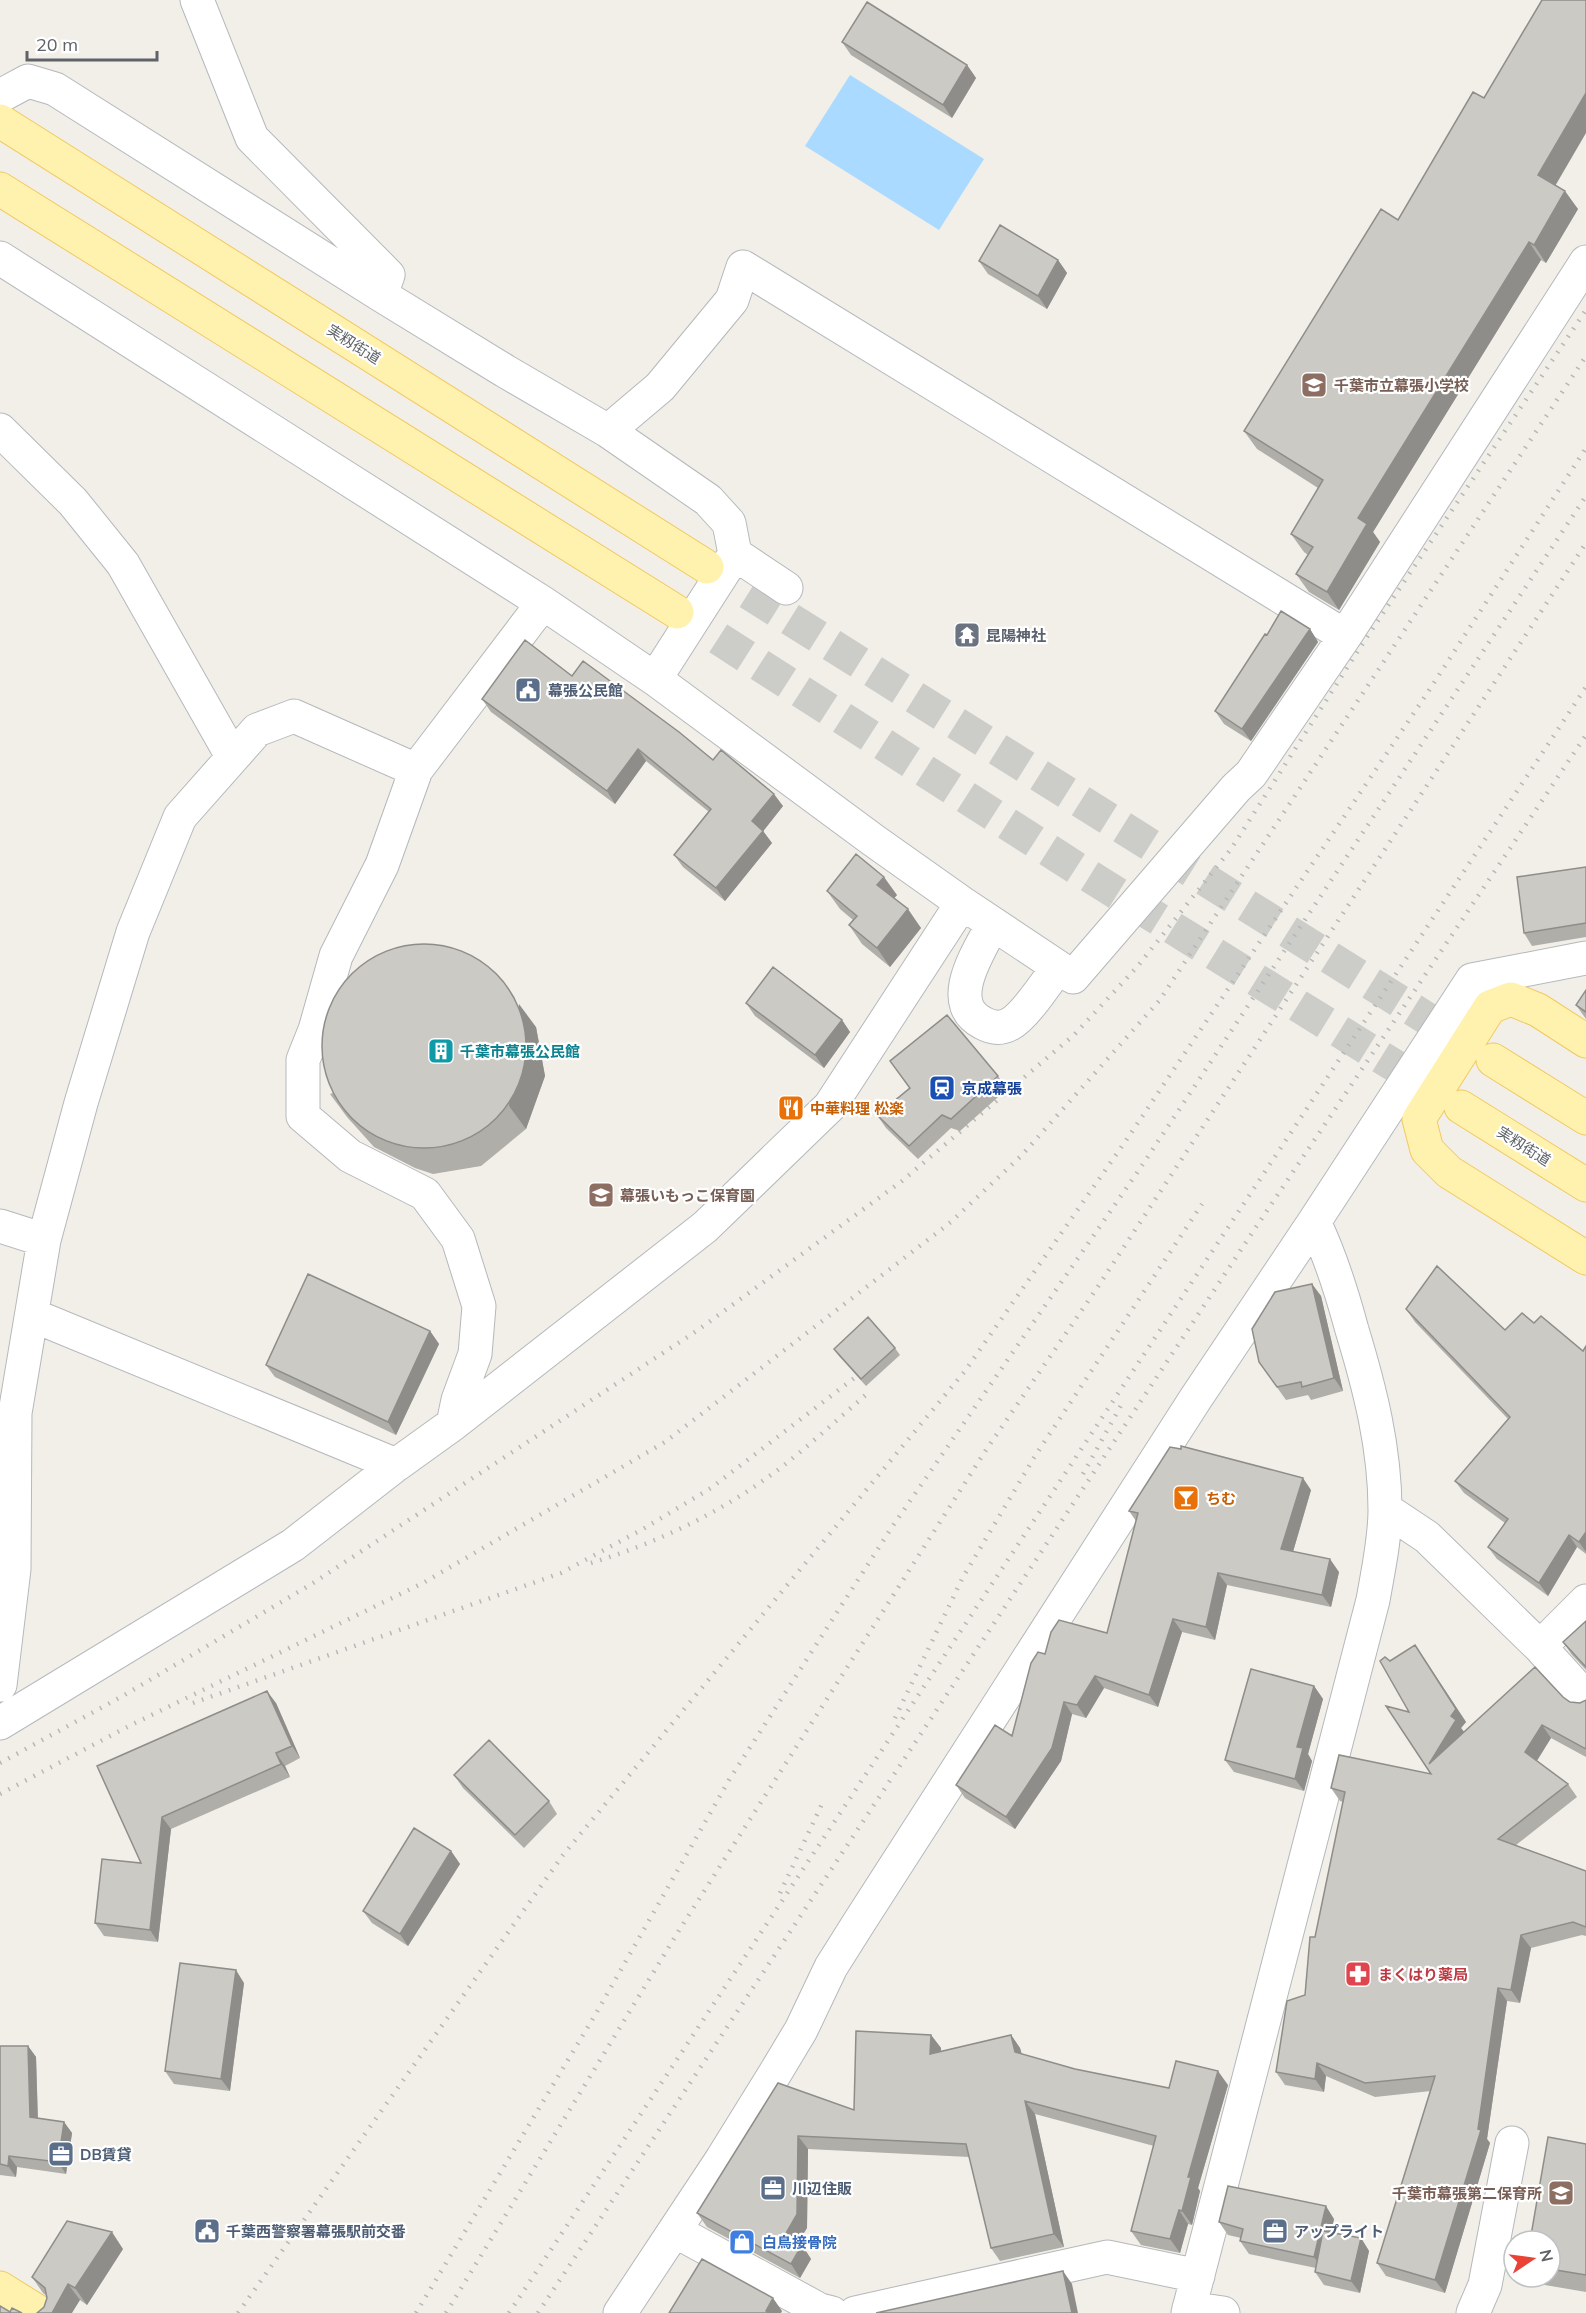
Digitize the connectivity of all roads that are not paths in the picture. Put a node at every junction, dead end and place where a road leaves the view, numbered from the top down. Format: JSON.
{"nodes":[{"id":1,"x":197,"y":0,"type":"edge"},
{"id":2,"x":0,"y":96,"type":"edge"},
{"id":3,"x":0,"y":121,"type":"edge"},
{"id":4,"x":0,"y":189,"type":"edge"},
{"id":5,"x":0,"y":258,"type":"edge"},
{"id":6,"x":1586,"y":262,"type":"edge"},
{"id":7,"x":381,"y":295,"type":"junction"},
{"id":8,"x":0,"y":430,"type":"edge"},
{"id":9,"x":608,"y":431,"type":"junction"},
{"id":10,"x":721,"y":560,"type":"junction"},
{"id":11,"x":786,"y":588,"type":"dead end"},
{"id":12,"x":543,"y":603,"type":"junction"},
{"id":13,"x":677,"y":612,"type":"tunnel mouth"},
{"id":14,"x":1345,"y":636,"type":"junction"},
{"id":15,"x":655,"y":679,"type":"junction"},
{"id":16,"x":232,"y":756,"type":"junction"},
{"id":17,"x":416,"y":770,"type":"junction"},
{"id":18,"x":962,"y":903,"type":"junction"},
{"id":19,"x":993,"y":924,"type":"junction"},
{"id":20,"x":1586,"y":958,"type":"edge"},
{"id":21,"x":1058,"y":968,"type":"junction"},
{"id":22,"x":1586,"y":1041,"type":"edge"},
{"id":23,"x":1493,"y":1060,"type":"tunnel mouth"},
{"id":24,"x":1461,"y":1107,"type":"tunnel mouth"},
{"id":25,"x":1586,"y":1118,"type":"edge"},
{"id":26,"x":1586,"y":1185,"type":"edge"},
{"id":27,"x":1314,"y":1222,"type":"junction"},
{"id":28,"x":0,"y":1226,"type":"edge"},
{"id":29,"x":44,"y":1240,"type":"junction"},
{"id":30,"x":1586,"y":1258,"type":"edge"},
{"id":31,"x":32,"y":1315,"type":"junction"},
{"id":32,"x":453,"y":1424,"type":"junction"},
{"id":33,"x":396,"y":1465,"type":"junction"},
{"id":34,"x":1385,"y":1509,"type":"junction"},
{"id":35,"x":1586,"y":1601,"type":"edge"},
{"id":36,"x":1540,"y":1647,"type":"junction"},
{"id":37,"x":0,"y":1685,"type":"edge"},
{"id":38,"x":1586,"y":1698,"type":"edge"},
{"id":39,"x":0,"y":1723,"type":"edge"},
{"id":40,"x":1512,"y":2143,"type":"dead end"},
{"id":41,"x":675,"y":2231,"type":"junction"},
{"id":42,"x":1198,"y":2276,"type":"junction"},
{"id":43,"x":0,"y":2288,"type":"edge"},
{"id":44,"x":1189,"y":2310,"type":"edge"},
{"id":45,"x":40,"y":2313,"type":"edge"},
{"id":46,"x":620,"y":2313,"type":"edge"},
{"id":47,"x":832,"y":2313,"type":"edge"},
{"id":48,"x":855,"y":2313,"type":"edge"},
{"id":49,"x":1223,"y":2313,"type":"edge"},
{"id":50,"x":1473,"y":2313,"type":"edge"}],
"edges":[{"from":1,"to":7,"type":"street"},
{"from":2,"to":7,"type":"street"},
{"from":3,"to":10,"type":"main road","name":"実籾街道"},
{"from":4,"to":13,"type":"main road"},
{"from":5,"to":12,"type":"street"},
{"from":6,"to":14,"type":"street"},
{"from":7,"to":9,"type":"street"},
{"from":8,"to":16,"type":"street"},
{"from":9,"to":10,"type":"street"},
{"from":9,"to":14,"type":"street"},
{"from":10,"to":11,"type":"street"},
{"from":10,"to":15,"type":"street"},
{"from":12,"to":15,"type":"street"},
{"from":12,"to":17,"type":"street"},
{"from":14,"to":21,"type":"street"},
{"from":15,"to":18,"type":"street"},
{"from":16,"to":17,"type":"street"},
{"from":16,"to":29,"type":"street"},
{"from":17,"to":32,"type":"street"},
{"from":18,"to":19,"type":"street"},
{"from":18,"to":32,"type":"street"},
{"from":19,"to":21,"type":"street"},
{"from":19,"to":21,"type":"street"},
{"from":20,"to":27,"type":"street"},
{"from":22,"to":30,"type":"main road"},
{"from":23,"to":25,"type":"main road"},
{"from":24,"to":26,"type":"main road","name":"実籾街道"},
{"from":27,"to":34,"type":"street"},
{"from":27,"to":41,"type":"street"},
{"from":28,"to":29,"type":"street"},
{"from":29,"to":31,"type":"street"},
{"from":31,"to":33,"type":"street"},
{"from":31,"to":37,"type":"street"},
{"from":32,"to":33,"type":"street"},
{"from":33,"to":39,"type":"street"},
{"from":34,"to":36,"type":"street"},
{"from":34,"to":42,"type":"street"},
{"from":35,"to":36,"type":"street"},
{"from":36,"to":38,"type":"street"},
{"from":40,"to":50,"type":"street"},
{"from":41,"to":46,"type":"street"},
{"from":41,"to":47,"type":"street"},
{"from":42,"to":44,"type":"street"},
{"from":42,"to":48,"type":"street"},
{"from":43,"to":45,"type":"main road"},
{"from":44,"to":49,"type":"street"}]}
